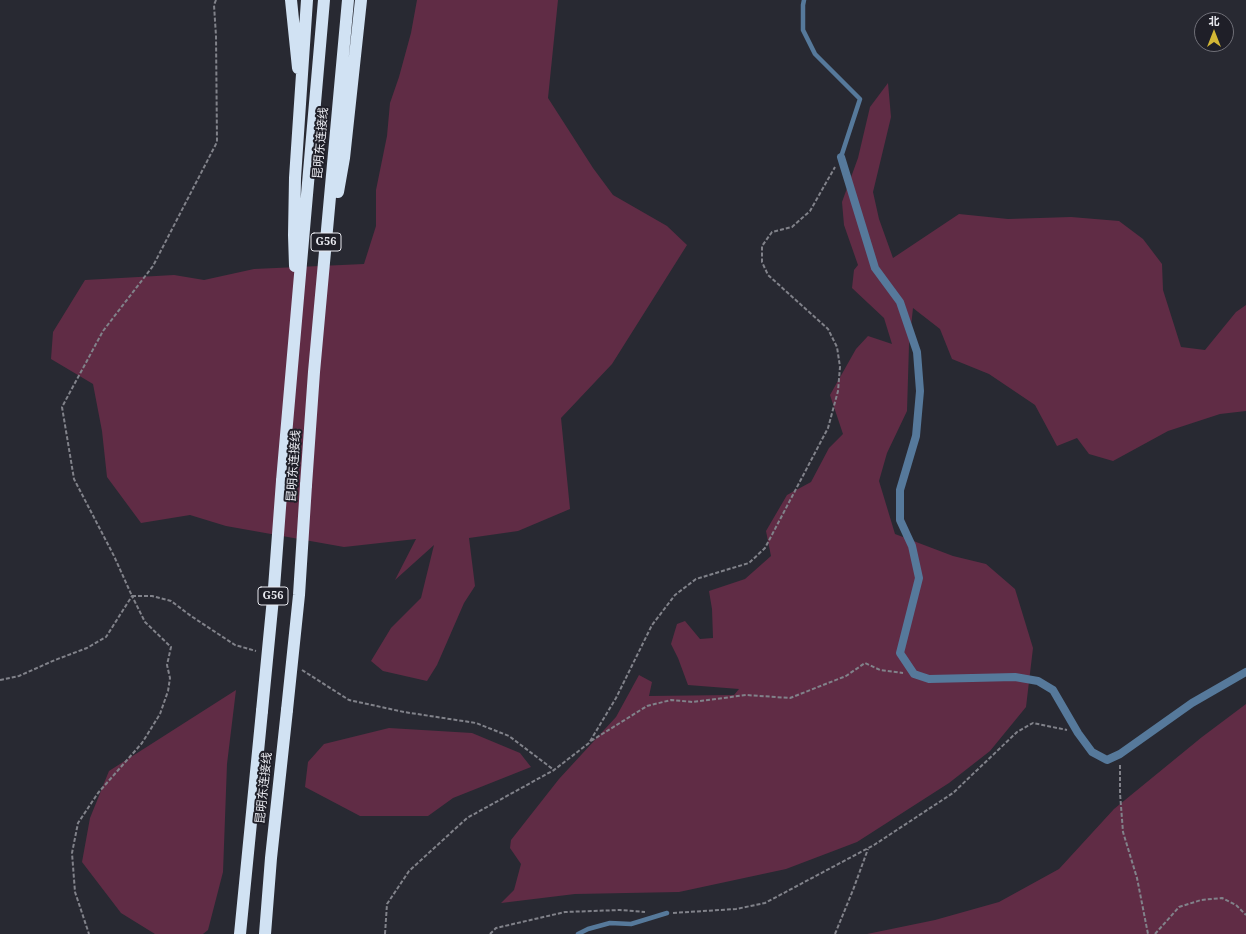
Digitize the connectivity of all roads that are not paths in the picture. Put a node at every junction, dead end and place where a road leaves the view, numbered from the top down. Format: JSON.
{"nodes":[{"id":1,"x":291,"y":0,"type":"edge"},
{"id":2,"x":307,"y":0,"type":"edge"},
{"id":3,"x":324,"y":0,"type":"edge"},
{"id":4,"x":348,"y":0,"type":"edge"},
{"id":5,"x":361,"y":0,"type":"edge"},
{"id":6,"x":804,"y":0,"type":"edge"},
{"id":7,"x":300,"y":111,"type":"junction"},
{"id":8,"x":840,"y":157,"type":"joint"},
{"id":9,"x":322,"y":286,"type":"junction"},
{"id":10,"x":291,"y":376,"type":"junction"},
{"id":11,"x":1246,"y":672,"type":"edge"},
{"id":12,"x":666,"y":913,"type":"road end"},
{"id":13,"x":240,"y":934,"type":"edge"},
{"id":14,"x":265,"y":934,"type":"edge"},
{"id":15,"x":578,"y":934,"type":"edge"}],
"edges":[{"from":1,"to":7,"type":"highway"},
{"from":2,"to":7,"type":"highway"},
{"from":3,"to":10,"type":"highway","name":"昆明东连接线","number":"G56"},
{"from":4,"to":9,"type":"highway","name":"昆明东连接线","number":"G56"},
{"from":5,"to":9,"type":"highway"},
{"from":6,"to":8,"type":"lane"},
{"from":7,"to":10,"type":"highway"},
{"from":8,"to":11,"type":"street"},
{"from":9,"to":14,"type":"highway","name":"昆明东连接线","number":"G56","bridge":true},
{"from":10,"to":13,"type":"highway","name":"昆明东连接线","number":"G56","bridge":true},
{"from":12,"to":15,"type":"lane"}]}
